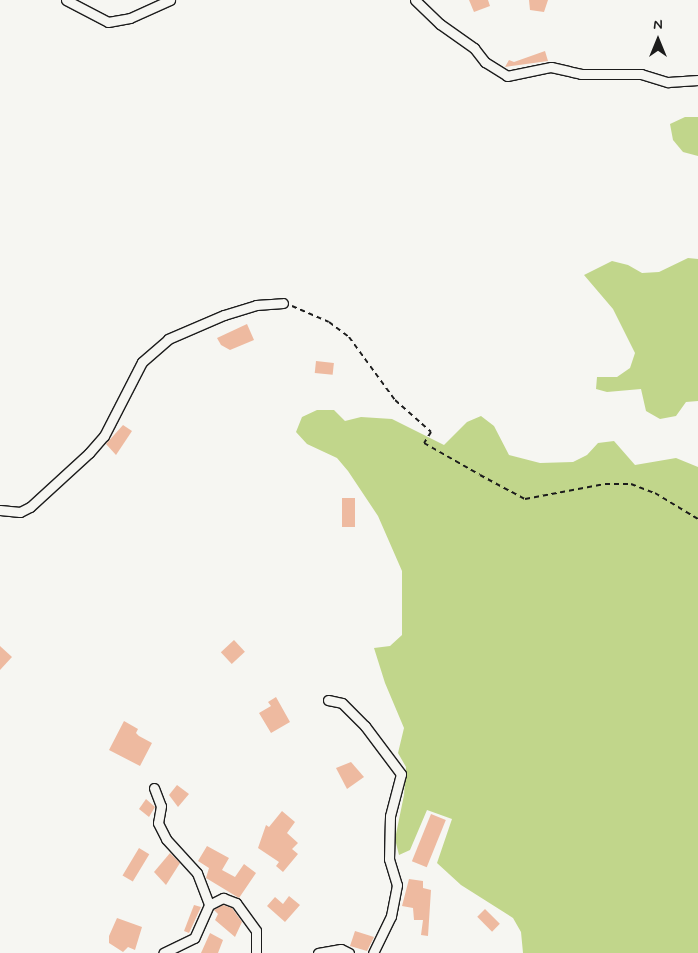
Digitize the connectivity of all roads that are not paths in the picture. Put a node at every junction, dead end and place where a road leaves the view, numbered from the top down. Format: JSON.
{"nodes":[{"id":1,"x":66,"y":0,"type":"edge"},
{"id":2,"x":170,"y":0,"type":"edge"},
{"id":3,"x":415,"y":0,"type":"edge"},
{"id":4,"x":698,"y":80,"type":"edge"},
{"id":5,"x":283,"y":303,"type":"road end"},
{"id":6,"x":0,"y":510,"type":"edge"},
{"id":7,"x":328,"y":700,"type":"dead end"},
{"id":8,"x":154,"y":788,"type":"dead end"},
{"id":9,"x":209,"y":906,"type":"junction"},
{"id":10,"x":163,"y":953,"type":"edge"},
{"id":11,"x":256,"y":953,"type":"edge"},
{"id":12,"x":318,"y":953,"type":"edge"},
{"id":13,"x":349,"y":953,"type":"edge"},
{"id":14,"x":373,"y":953,"type":"edge"}],
"edges":[{"from":1,"to":2,"type":"street"},
{"from":3,"to":4,"type":"street"},
{"from":5,"to":6,"type":"street"},
{"from":7,"to":14,"type":"street"},
{"from":8,"to":9,"type":"street"},
{"from":9,"to":10,"type":"street"},
{"from":9,"to":11,"type":"street"},
{"from":12,"to":13,"type":"street"}]}
